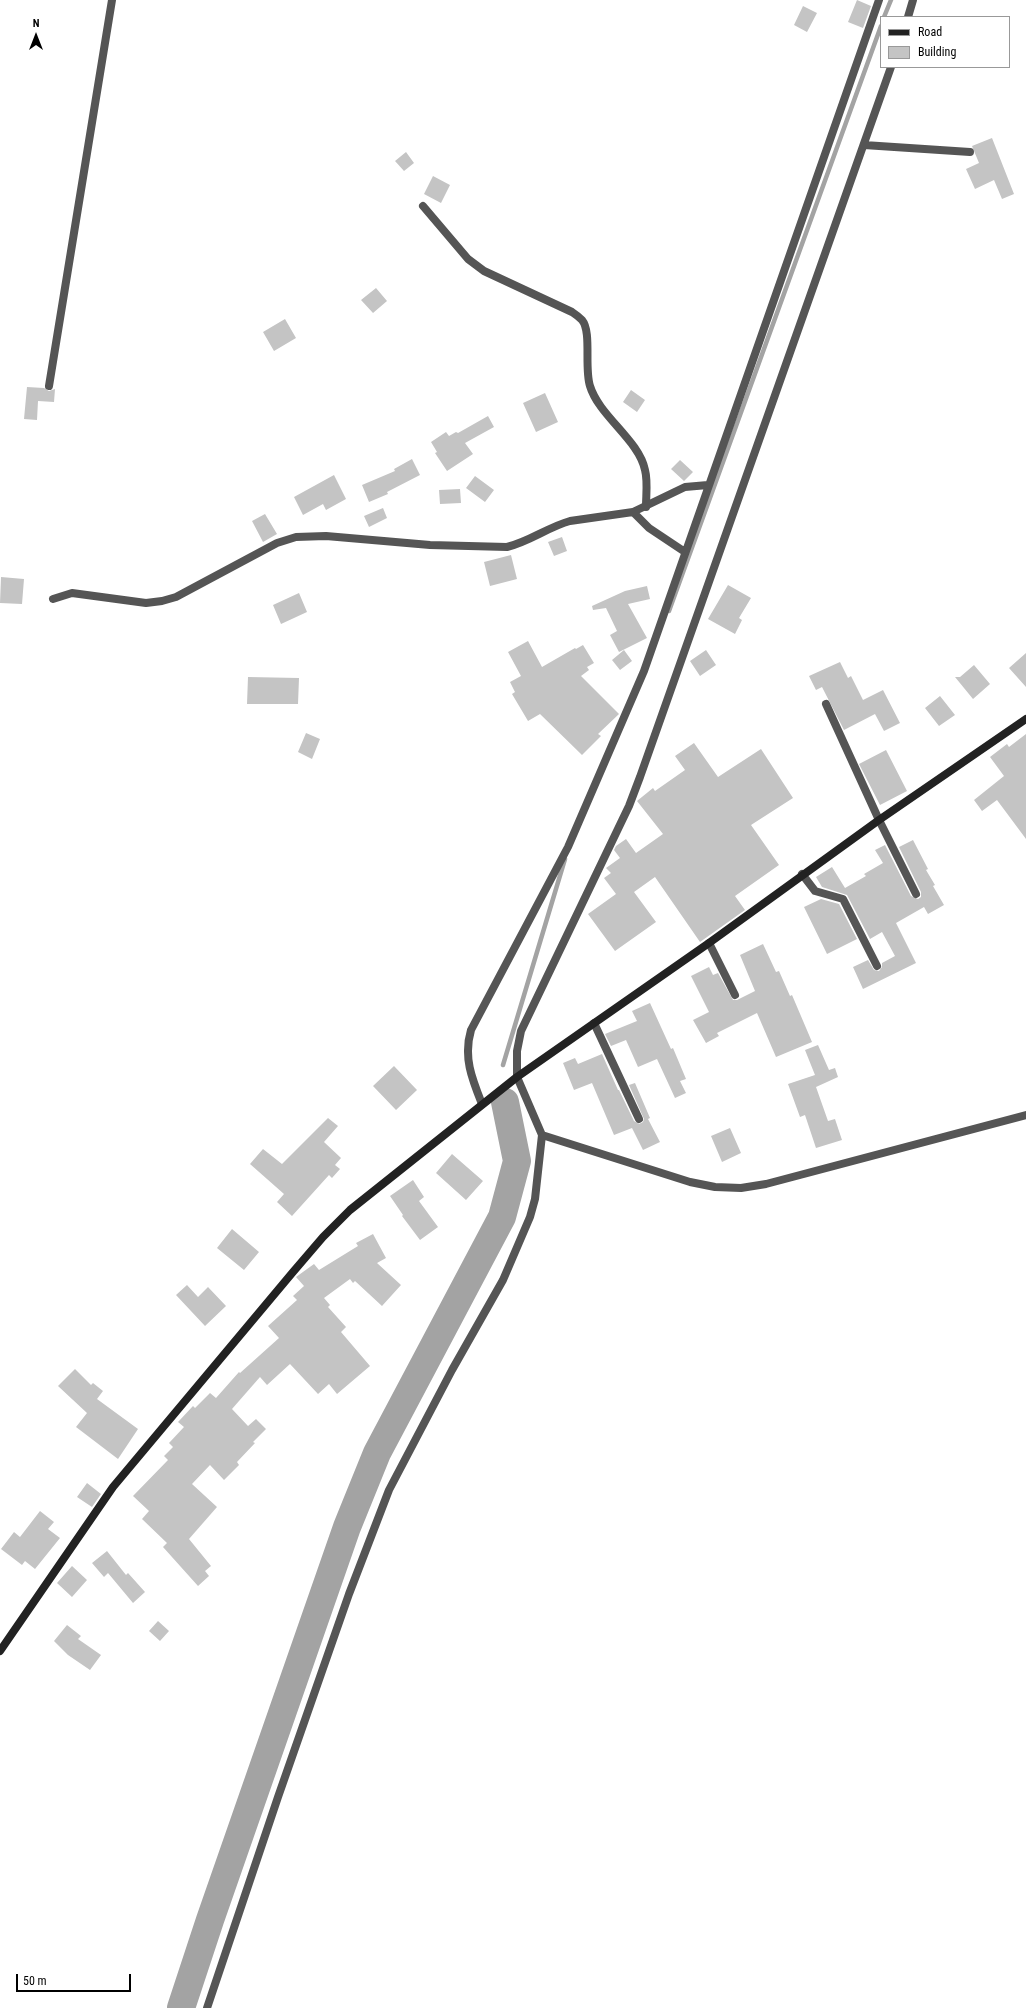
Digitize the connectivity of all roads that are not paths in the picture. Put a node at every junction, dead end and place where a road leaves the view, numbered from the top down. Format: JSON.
{"nodes":[{"id":1,"x":112,"y":0,"type":"edge"},
{"id":2,"x":879,"y":0,"type":"edge"},
{"id":3,"x":913,"y":0,"type":"edge"},
{"id":4,"x":908,"y":16,"type":"edge"},
{"id":5,"x":891,"y":68,"type":"edge"},
{"id":6,"x":864,"y":145,"type":"junction"},
{"id":7,"x":970,"y":152,"type":"dead end"},
{"id":8,"x":423,"y":206,"type":"dead end"},
{"id":9,"x":49,"y":386,"type":"dead end"},
{"id":10,"x":708,"y":485,"type":"junction"},
{"id":11,"x":646,"y":507,"type":"junction"},
{"id":12,"x":633,"y":512,"type":"junction"},
{"id":13,"x":685,"y":552,"type":"junction"},
{"id":14,"x":53,"y":599,"type":"dead end"},
{"id":15,"x":826,"y":704,"type":"dead end"},
{"id":16,"x":1026,"y":719,"type":"edge"},
{"id":17,"x":879,"y":820,"type":"junction"},
{"id":18,"x":802,"y":874,"type":"junction"},
{"id":19,"x":916,"y":894,"type":"dead end"},
{"id":20,"x":709,"y":943,"type":"junction"},
{"id":21,"x":877,"y":966,"type":"dead end"},
{"id":22,"x":735,"y":995,"type":"dead end"},
{"id":23,"x":594,"y":1023,"type":"junction"},
{"id":24,"x":517,"y":1077,"type":"junction"},
{"id":25,"x":482,"y":1104,"type":"junction"},
{"id":26,"x":1026,"y":1115,"type":"edge"},
{"id":27,"x":639,"y":1119,"type":"dead end"},
{"id":28,"x":542,"y":1135,"type":"junction"},
{"id":29,"x":2,"y":1645,"type":"edge"},
{"id":30,"x":207,"y":2008,"type":"edge"}],
"edges":[{"from":1,"to":9,"type":"street"},
{"from":2,"to":10,"type":"street"},
{"from":3,"to":4,"type":"street"},
{"from":5,"to":6,"type":"street"},
{"from":6,"to":7,"type":"street"},
{"from":6,"to":24,"type":"street"},
{"from":8,"to":11,"type":"street"},
{"from":10,"to":11,"type":"street"},
{"from":10,"to":13,"type":"street"},
{"from":11,"to":12,"type":"street"},
{"from":12,"to":13,"type":"street"},
{"from":12,"to":14,"type":"street"},
{"from":13,"to":25,"type":"street"},
{"from":15,"to":17,"type":"street"},
{"from":16,"to":17,"type":"street"},
{"from":17,"to":18,"type":"street"},
{"from":17,"to":19,"type":"street"},
{"from":18,"to":20,"type":"street"},
{"from":18,"to":21,"type":"street"},
{"from":20,"to":22,"type":"street"},
{"from":20,"to":23,"type":"street"},
{"from":23,"to":24,"type":"street"},
{"from":23,"to":27,"type":"street"},
{"from":24,"to":25,"type":"street"},
{"from":24,"to":28,"type":"street"},
{"from":25,"to":29,"type":"street"},
{"from":26,"to":28,"type":"street"},
{"from":28,"to":30,"type":"street"}]}
